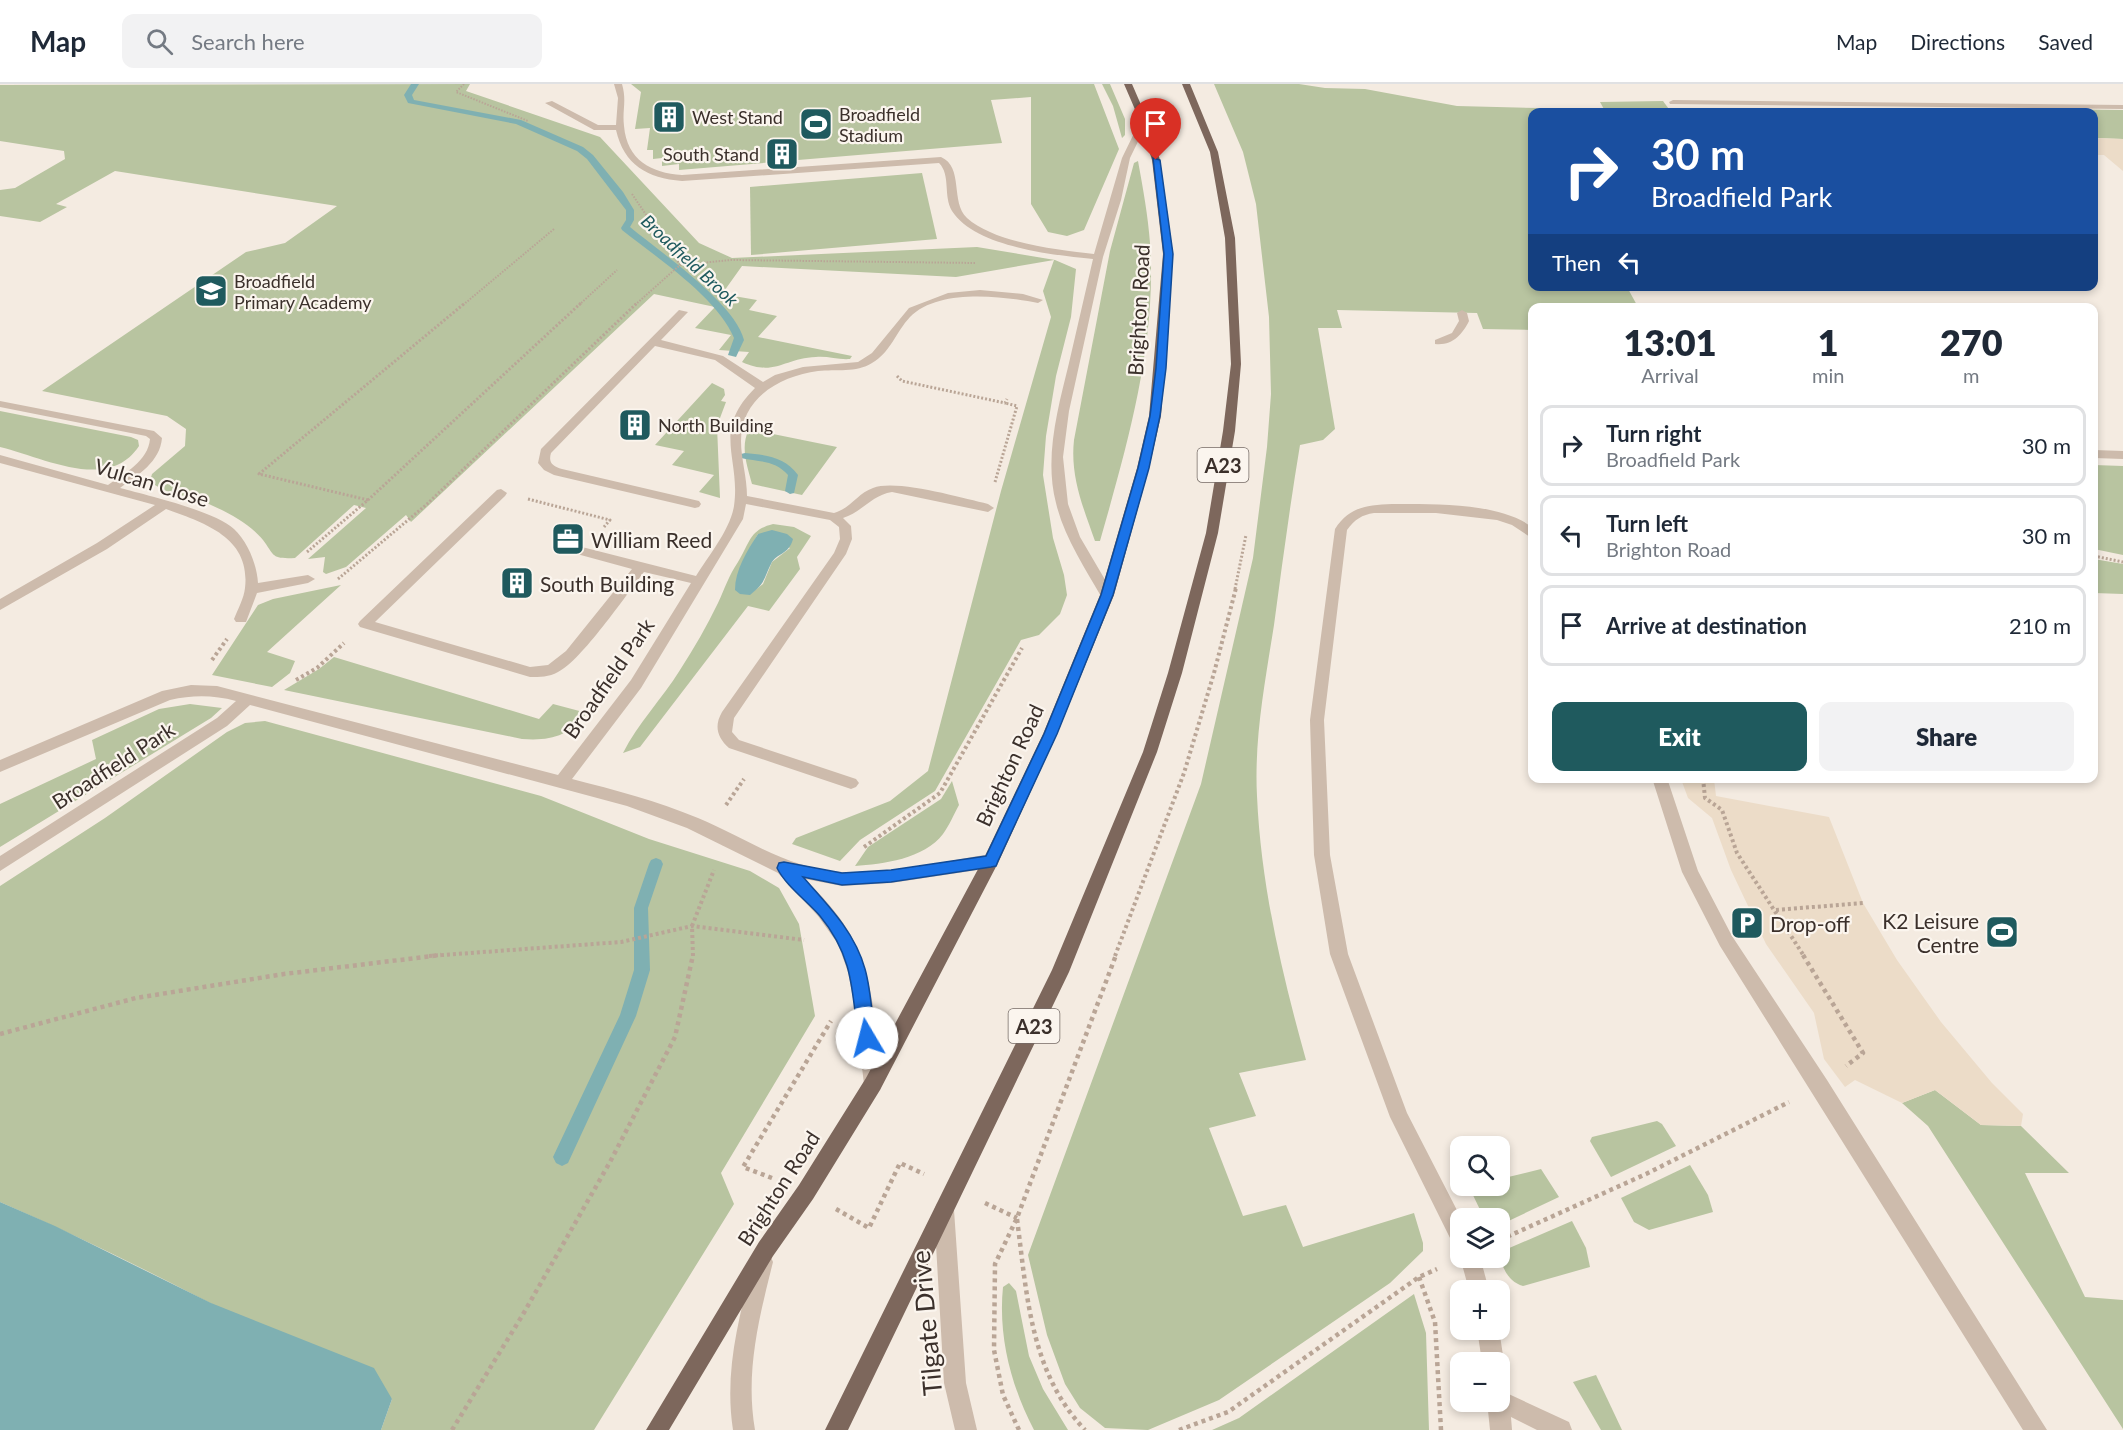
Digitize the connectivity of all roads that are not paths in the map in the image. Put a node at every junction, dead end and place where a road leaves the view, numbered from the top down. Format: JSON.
{"nodes":[{"id":1,"x":618,"y":84,"type":"edge"},
{"id":2,"x":1128,"y":84,"type":"edge"},
{"id":3,"x":1186,"y":84,"type":"edge"},
{"id":4,"x":1673,"y":102,"type":"dead end"},
{"id":5,"x":549,"y":103,"type":"dead end"},
{"id":6,"x":2123,"y":107,"type":"edge"},
{"id":7,"x":1144,"y":121,"type":"junction"},
{"id":8,"x":620,"y":127,"type":"junction"},
{"id":9,"x":1098,"y":257,"type":"junction"},
{"id":10,"x":1038,"y":300,"type":"dead end"},
{"id":11,"x":683,"y":312,"type":"dead end"},
{"id":12,"x":1462,"y":313,"type":"dead end"},
{"id":13,"x":652,"y":342,"type":"junction"},
{"id":14,"x":1439,"y":342,"type":"dead end"},
{"id":15,"x":762,"y":387,"type":"junction"},
{"id":16,"x":0,"y":404,"type":"edge"},
{"id":17,"x":2098,"y":454,"type":"edge"},
{"id":18,"x":2123,"y":455,"type":"edge"},
{"id":19,"x":0,"y":459,"type":"edge"},
{"id":20,"x":110,"y":489,"type":"junction"},
{"id":21,"x":501,"y":493,"type":"dead end"},
{"id":22,"x":743,"y":499,"type":"junction"},
{"id":23,"x":165,"y":504,"type":"junction"},
{"id":24,"x":695,"y":504,"type":"dead end"},
{"id":25,"x":988,"y":508,"type":"road end"},
{"id":26,"x":834,"y":517,"type":"junction"},
{"id":27,"x":1528,"y":532,"type":"edge"},
{"id":28,"x":582,"y":551,"type":"dead end"},
{"id":29,"x":641,"y":567,"type":"junction"},
{"id":30,"x":308,"y":579,"type":"road end"},
{"id":31,"x":700,"y":581,"type":"junction"},
{"id":32,"x":252,"y":589,"type":"junction"},
{"id":33,"x":1107,"y":595,"type":"junction"},
{"id":34,"x":0,"y":604,"type":"edge"},
{"id":35,"x":241,"y":619,"type":"road end"},
{"id":36,"x":248,"y":699,"type":"junction"},
{"id":37,"x":0,"y":766,"type":"edge"},
{"id":38,"x":562,"y":781,"type":"junction"},
{"id":39,"x":851,"y":783,"type":"dead end"},
{"id":40,"x":1661,"y":783,"type":"edge"},
{"id":41,"x":991,"y":861,"type":"junction"},
{"id":42,"x":0,"y":864,"type":"edge"},
{"id":43,"x":784,"y":868,"type":"junction"},
{"id":44,"x":873,"y":1084,"type":"junction"},
{"id":45,"x":944,"y":1210,"type":"junction"},
{"id":46,"x":1450,"y":1217,"type":"edge"},
{"id":47,"x":766,"y":1249,"type":"junction"},
{"id":48,"x":1510,"y":1406,"type":"edge"},
{"id":49,"x":1500,"y":1412,"type":"edge"},
{"id":50,"x":657,"y":1430,"type":"edge"},
{"id":51,"x":744,"y":1430,"type":"edge"},
{"id":52,"x":836,"y":1430,"type":"edge"},
{"id":53,"x":966,"y":1430,"type":"edge"},
{"id":54,"x":1501,"y":1430,"type":"edge"},
{"id":55,"x":1561,"y":1430,"type":"edge"},
{"id":56,"x":2036,"y":1430,"type":"edge"}],
"edges":[{"from":1,"to":8,"type":"street"},
{"from":2,"to":7,"type":"main road","name":"Brighton Road"},
{"from":3,"to":45,"type":"main road","number":"A23"},
{"from":4,"to":6,"type":"street"},
{"from":5,"to":8,"type":"street"},
{"from":7,"to":9,"type":"street"},
{"from":7,"to":33,"type":"main road","name":"Brighton Road"},
{"from":8,"to":9,"type":"street"},
{"from":9,"to":33,"type":"street"},
{"from":10,"to":15,"type":"street","name":"Broadfield Park"},
{"from":11,"to":13,"type":"street"},
{"from":12,"to":14,"type":"street"},
{"from":13,"to":15,"type":"street"},
{"from":13,"to":24,"type":"street"},
{"from":15,"to":22,"type":"street","name":"Broadfield Park"},
{"from":16,"to":20,"type":"street"},
{"from":17,"to":18,"type":"street"},
{"from":19,"to":20,"type":"street","name":"Vulcan Close"},
{"from":20,"to":23,"type":"street","name":"Vulcan Close"},
{"from":21,"to":29,"type":"street"},
{"from":22,"to":26,"type":"street"},
{"from":22,"to":31,"type":"street","name":"Broadfield Park"},
{"from":23,"to":32,"type":"street","name":"Vulcan Close"},
{"from":23,"to":34,"type":"street"},
{"from":25,"to":26,"type":"street"},
{"from":26,"to":39,"type":"street"},
{"from":27,"to":46,"type":"street"},
{"from":28,"to":29,"type":"street"},
{"from":29,"to":31,"type":"street"},
{"from":30,"to":32,"type":"street"},
{"from":31,"to":38,"type":"street","name":"Broadfield Park"},
{"from":32,"to":35,"type":"street"},
{"from":33,"to":41,"type":"main road","name":"Brighton Road"},
{"from":36,"to":37,"type":"street","name":"Broadfield Park"},
{"from":36,"to":38,"type":"street","name":"Broadfield Park"},
{"from":36,"to":42,"type":"street","name":"Broadfield Park"},
{"from":38,"to":43,"type":"street","name":"Broadfield Park"},
{"from":40,"to":56,"type":"street"},
{"from":41,"to":43,"type":"street","name":"Broadfield Park"},
{"from":41,"to":44,"type":"main road","name":"Brighton Road"},
{"from":43,"to":44,"type":"street"},
{"from":44,"to":47,"type":"main road","name":"Brighton Road"},
{"from":45,"to":52,"type":"main road","number":"A23"},
{"from":45,"to":53,"type":"street","name":"Tilgate Drive"},
{"from":47,"to":50,"type":"main road","name":"Brighton Road"},
{"from":47,"to":51,"type":"street"},
{"from":48,"to":55,"type":"street"},
{"from":49,"to":54,"type":"street"}]}
